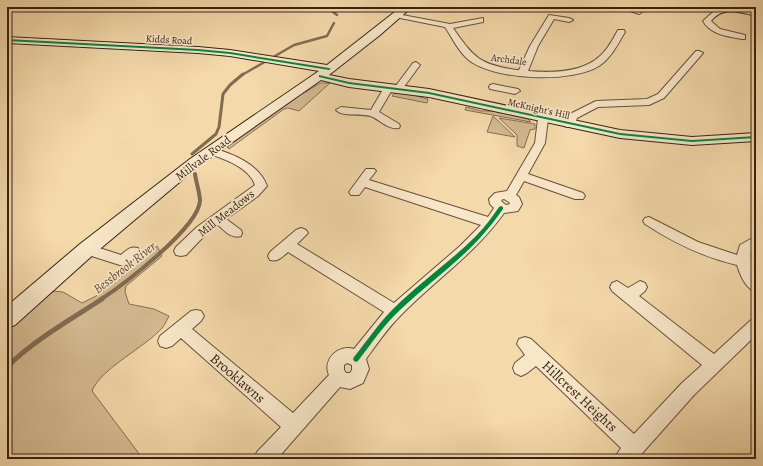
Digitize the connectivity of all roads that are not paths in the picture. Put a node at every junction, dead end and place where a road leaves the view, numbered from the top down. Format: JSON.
{"nodes":[{"id":1,"x":407,"y":7,"type":"edge"},
{"id":2,"x":622,"y":7,"type":"edge"},
{"id":3,"x":733,"y":8,"type":"edge"},
{"id":4,"x":639,"y":12,"type":"dead end"},
{"id":5,"x":756,"y":14,"type":"edge"},
{"id":6,"x":397,"y":16,"type":"junction"},
{"id":7,"x":569,"y":20,"type":"dead end"},
{"id":8,"x":477,"y":22,"type":"dead end"},
{"id":9,"x":449,"y":27,"type":"junction"},
{"id":10,"x":611,"y":30,"type":"dead end"},
{"id":11,"x":621,"y":32,"type":"junction"},
{"id":12,"x":631,"y":34,"type":"dead end"},
{"id":13,"x":742,"y":37,"type":"dead end"},
{"id":14,"x":7,"y":40,"type":"edge"},
{"id":15,"x":699,"y":53,"type":"dead end"},
{"id":16,"x":416,"y":65,"type":"dead end"},
{"id":17,"x":505,"y":71,"type":"junction"},
{"id":18,"x":522,"y":72,"type":"junction"},
{"id":19,"x":325,"y":73,"type":"junction"},
{"id":20,"x":393,"y":88,"type":"junction"},
{"id":21,"x":515,"y":91,"type":"dead end"},
{"id":22,"x":341,"y":110,"type":"dead end"},
{"id":23,"x":374,"y":113,"type":"junction"},
{"id":24,"x":543,"y":119,"type":"junction"},
{"id":25,"x":570,"y":125,"type":"junction"},
{"id":26,"x":395,"y":126,"type":"dead end"},
{"id":27,"x":756,"y":137,"type":"edge"},
{"id":28,"x":211,"y":151,"type":"junction"},
{"id":29,"x":370,"y":171,"type":"dead end"},
{"id":30,"x":522,"y":176,"type":"junction"},
{"id":31,"x":362,"y":182,"type":"junction"},
{"id":32,"x":355,"y":192,"type":"dead end"},
{"id":33,"x":579,"y":196,"type":"dead end"},
{"id":34,"x":218,"y":219,"type":"junction"},
{"id":35,"x":649,"y":221,"type":"dead end"},
{"id":36,"x":491,"y":223,"type":"junction"},
{"id":37,"x":236,"y":233,"type":"dead end"},
{"id":38,"x":301,"y":233,"type":"dead end"},
{"id":39,"x":756,"y":241,"type":"edge"},
{"id":40,"x":287,"y":245,"type":"junction"},
{"id":41,"x":87,"y":249,"type":"junction"},
{"id":42,"x":181,"y":251,"type":"dead end"},
{"id":43,"x":133,"y":252,"type":"dead end"},
{"id":44,"x":275,"y":256,"type":"dead end"},
{"id":45,"x":742,"y":260,"type":"junction"},
{"id":46,"x":756,"y":286,"type":"edge"},
{"id":47,"x":629,"y":290,"type":"dead end"},
{"id":48,"x":395,"y":311,"type":"junction"},
{"id":49,"x":196,"y":316,"type":"dead end"},
{"id":50,"x":7,"y":319,"type":"edge"},
{"id":51,"x":756,"y":325,"type":"edge"},
{"id":52,"x":181,"y":329,"type":"junction"},
{"id":53,"x":166,"y":341,"type":"dead end"},
{"id":54,"x":714,"y":364,"type":"junction"},
{"id":55,"x":521,"y":368,"type":"dead end"},
{"id":56,"x":294,"y":426,"type":"junction"},
{"id":57,"x":629,"y":453,"type":"edge"},
{"id":58,"x":264,"y":459,"type":"edge"}],
"edges":[{"from":1,"to":6,"type":"street","name":"Millvale Road"},
{"from":2,"to":4,"type":"street"},
{"from":3,"to":5,"type":"street"},
{"from":3,"to":13,"type":"street"},
{"from":6,"to":9,"type":"street"},
{"from":6,"to":19,"type":"street","name":"Millvale Road"},
{"from":7,"to":18,"type":"street"},
{"from":8,"to":9,"type":"street"},
{"from":9,"to":17,"type":"street","name":"Archdale"},
{"from":10,"to":11,"type":"street"},
{"from":11,"to":12,"type":"street"},
{"from":11,"to":18,"type":"street","name":"Archdale"},
{"from":14,"to":19,"type":"street","name":"Kidds Road"},
{"from":15,"to":25,"type":"street"},
{"from":16,"to":20,"type":"street"},
{"from":17,"to":18,"type":"street","name":"Archdale"},
{"from":17,"to":21,"type":"street"},
{"from":19,"to":20,"type":"street","name":"McKnight's Hill"},
{"from":19,"to":28,"type":"street","name":"Millvale Road"},
{"from":20,"to":23,"type":"street"},
{"from":20,"to":24,"type":"street","name":"McKnight's Hill"},
{"from":22,"to":23,"type":"street"},
{"from":23,"to":26,"type":"street"},
{"from":24,"to":25,"type":"street","name":"McKnight's Hill"},
{"from":24,"to":30,"type":"street"},
{"from":25,"to":27,"type":"street","name":"McKnight's Hill"},
{"from":28,"to":34,"type":"street","name":"Mill Meadows"},
{"from":28,"to":41,"type":"street","name":"Millvale Road"},
{"from":29,"to":31,"type":"street"},
{"from":30,"to":33,"type":"street"},
{"from":30,"to":36,"type":"street"},
{"from":31,"to":32,"type":"street"},
{"from":31,"to":36,"type":"street"},
{"from":34,"to":37,"type":"street"},
{"from":34,"to":42,"type":"street","name":"Mill Meadows"},
{"from":35,"to":45,"type":"street"},
{"from":36,"to":48,"type":"street"},
{"from":38,"to":40,"type":"street"},
{"from":39,"to":45,"type":"street"},
{"from":40,"to":44,"type":"street"},
{"from":40,"to":48,"type":"street"},
{"from":41,"to":43,"type":"street"},
{"from":41,"to":50,"type":"street","name":"Millvale Road"},
{"from":45,"to":46,"type":"street"},
{"from":47,"to":54,"type":"street"},
{"from":48,"to":56,"type":"street"},
{"from":49,"to":52,"type":"street"},
{"from":51,"to":54,"type":"street","name":"Hillcrest Heights"},
{"from":52,"to":53,"type":"street"},
{"from":52,"to":56,"type":"street","name":"Brooklawns"},
{"from":54,"to":57,"type":"street","name":"Hillcrest Heights"},
{"from":55,"to":57,"type":"street","name":"Hillcrest Heights"},
{"from":56,"to":58,"type":"street"}]}
